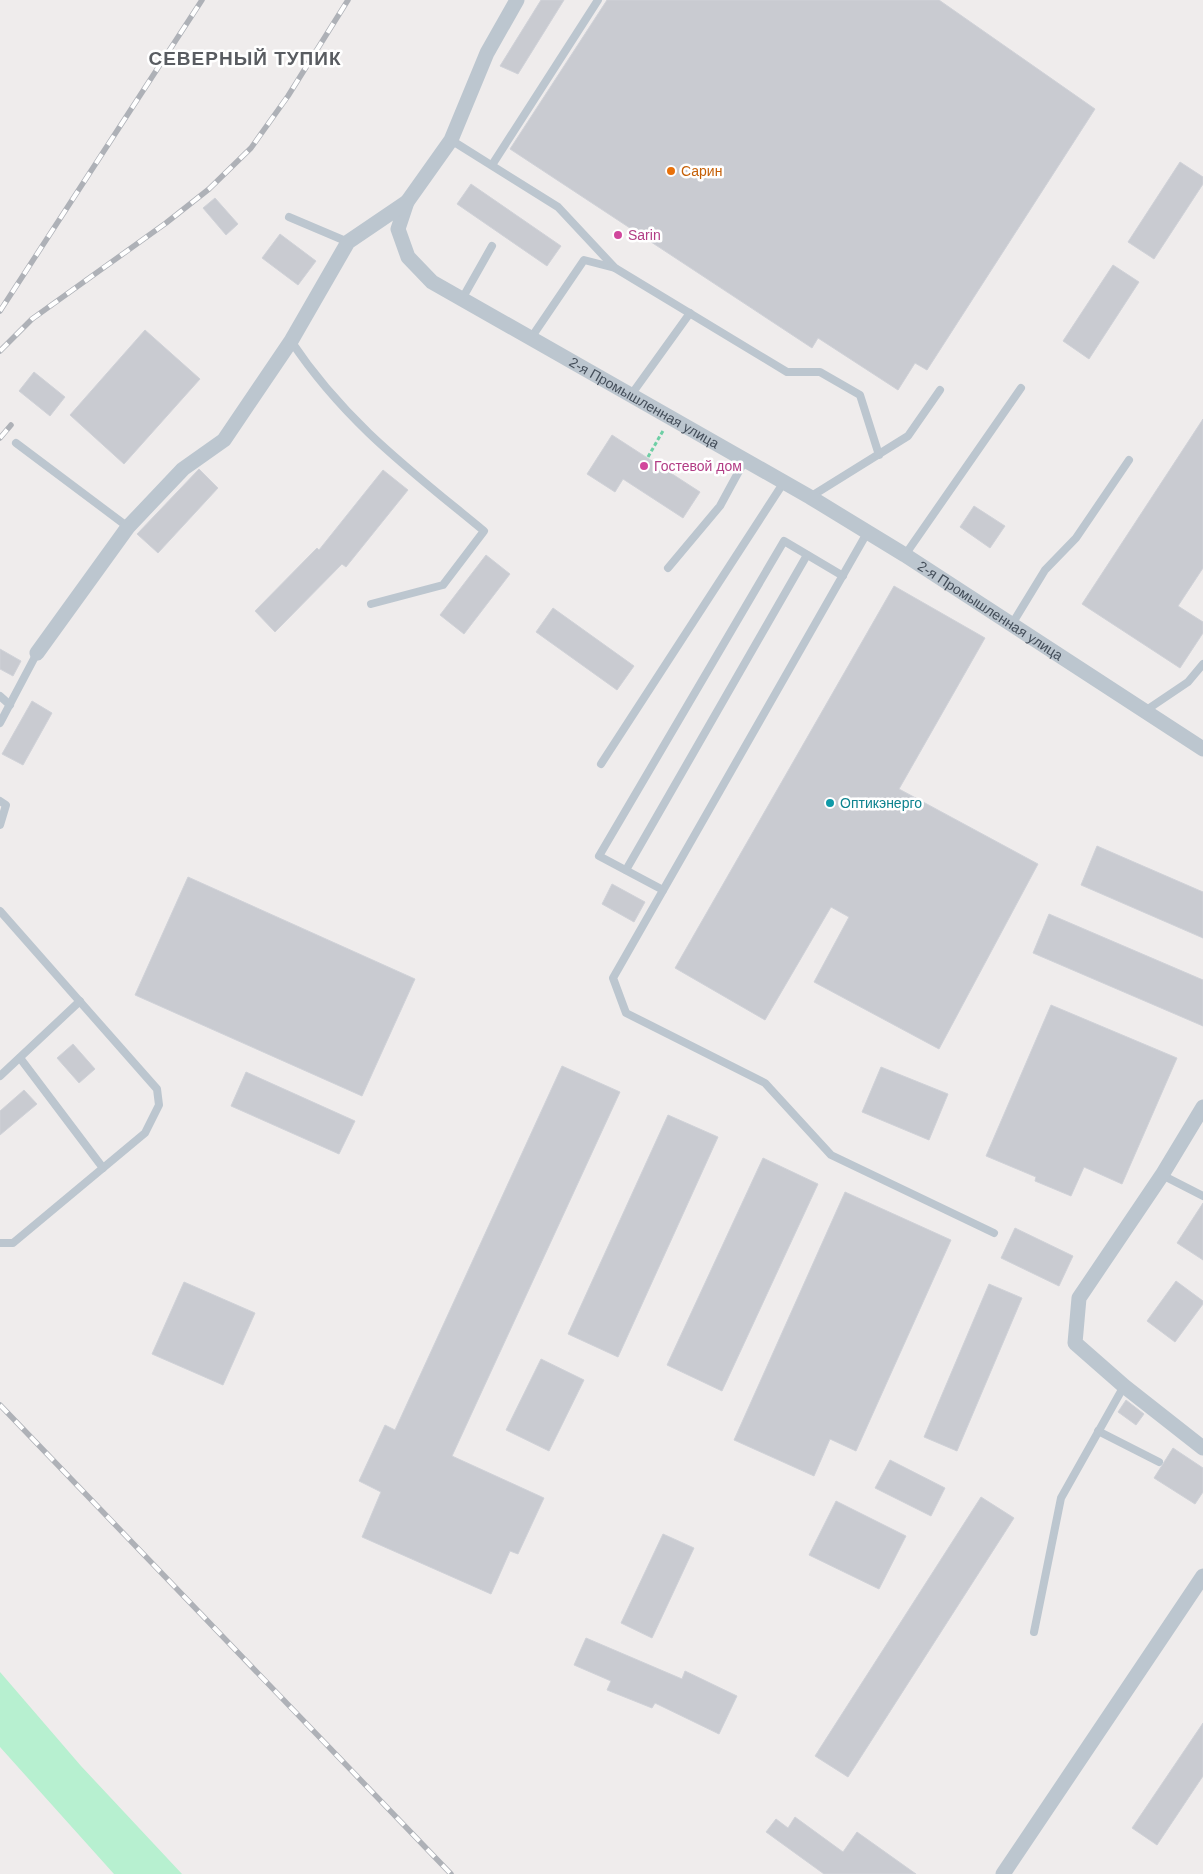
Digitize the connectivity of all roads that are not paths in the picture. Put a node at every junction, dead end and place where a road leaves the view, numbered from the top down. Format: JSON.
{"nodes":[{"id":1,"x":516,"y":0,"type":"edge"},
{"id":2,"x":598,"y":0,"type":"edge"},
{"id":3,"x":450,"y":140,"type":"junction"},
{"id":4,"x":492,"y":165,"type":"junction"},
{"id":5,"x":408,"y":202,"type":"junction"},
{"id":6,"x":289,"y":217,"type":"dead end"},
{"id":7,"x":348,"y":242,"type":"junction"},
{"id":8,"x":492,"y":246,"type":"dead end"},
{"id":9,"x":615,"y":268,"type":"junction"},
{"id":10,"x":462,"y":299,"type":"junction"},
{"id":11,"x":690,"y":313,"type":"junction"},
{"id":12,"x":531,"y":338,"type":"junction"},
{"id":13,"x":291,"y":341,"type":"junction"},
{"id":14,"x":1021,"y":388,"type":"dead end"},
{"id":15,"x":940,"y":390,"type":"dead end"},
{"id":16,"x":631,"y":395,"type":"junction"},
{"id":17,"x":16,"y":443,"type":"dead end"},
{"id":18,"x":879,"y":455,"type":"junction"},
{"id":19,"x":745,"y":460,"type":"junction"},
{"id":20,"x":1129,"y":460,"type":"dead end"},
{"id":21,"x":784,"y":482,"type":"junction"},
{"id":22,"x":810,"y":497,"type":"junction"},
{"id":23,"x":128,"y":527,"type":"junction"},
{"id":24,"x":868,"y":533,"type":"junction"},
{"id":25,"x":807,"y":555,"type":"junction"},
{"id":26,"x":905,"y":555,"type":"junction"},
{"id":27,"x":668,"y":568,"type":"dead end"},
{"id":28,"x":843,"y":576,"type":"junction"},
{"id":29,"x":370,"y":604,"type":"dead end"},
{"id":30,"x":1012,"y":624,"type":"junction"},
{"id":31,"x":37,"y":653,"type":"joint"},
{"id":32,"x":1203,"y":664,"type":"edge"},
{"id":33,"x":0,"y":696,"type":"edge"},
{"id":34,"x":10,"y":705,"type":"junction"},
{"id":35,"x":1146,"y":712,"type":"junction"},
{"id":36,"x":0,"y":723,"type":"edge"},
{"id":37,"x":1203,"y":749,"type":"edge"},
{"id":38,"x":601,"y":764,"type":"dead end"},
{"id":39,"x":0,"y":801,"type":"edge"},
{"id":40,"x":0,"y":825,"type":"edge"},
{"id":41,"x":626,"y":870,"type":"junction"},
{"id":42,"x":663,"y":890,"type":"junction"},
{"id":43,"x":0,"y":911,"type":"edge"},
{"id":44,"x":80,"y":1002,"type":"junction"},
{"id":45,"x":20,"y":1058,"type":"junction"},
{"id":46,"x":0,"y":1076,"type":"edge"},
{"id":47,"x":1203,"y":1107,"type":"edge"},
{"id":48,"x":103,"y":1168,"type":"junction"},
{"id":49,"x":1162,"y":1175,"type":"junction"},
{"id":50,"x":1203,"y":1196,"type":"edge"},
{"id":51,"x":994,"y":1233,"type":"dead end"},
{"id":52,"x":0,"y":1243,"type":"edge"},
{"id":53,"x":1124,"y":1386,"type":"junction"},
{"id":54,"x":1098,"y":1431,"type":"junction"},
{"id":55,"x":1203,"y":1448,"type":"edge"},
{"id":56,"x":1159,"y":1462,"type":"dead end"},
{"id":57,"x":1203,"y":1576,"type":"edge"},
{"id":58,"x":1034,"y":1632,"type":"dead end"},
{"id":59,"x":1003,"y":1874,"type":"edge"}],
"edges":[{"from":1,"to":3,"type":"street","name":"2-я Промышленная улица"},
{"from":2,"to":4,"type":"lane"},
{"from":3,"to":4,"type":"lane"},
{"from":3,"to":5,"type":"street","name":"2-я Промышленная улица"},
{"from":4,"to":9,"type":"lane"},
{"from":5,"to":7,"type":"street"},
{"from":5,"to":10,"type":"street","name":"2-я Промышленная улица"},
{"from":6,"to":7,"type":"lane"},
{"from":7,"to":13,"type":"street"},
{"from":8,"to":10,"type":"lane"},
{"from":9,"to":11,"type":"lane"},
{"from":9,"to":12,"type":"lane"},
{"from":10,"to":12,"type":"street","name":"2-я Промышленная улица"},
{"from":11,"to":16,"type":"lane"},
{"from":11,"to":18,"type":"lane"},
{"from":12,"to":16,"type":"street","name":"2-я Промышленная улица"},
{"from":13,"to":23,"type":"street"},
{"from":13,"to":29,"type":"lane"},
{"from":14,"to":26,"type":"lane"},
{"from":15,"to":18,"type":"lane"},
{"from":16,"to":19,"type":"street","name":"2-я Промышленная улица"},
{"from":17,"to":23,"type":"lane"},
{"from":18,"to":22,"type":"lane"},
{"from":19,"to":21,"type":"street","name":"2-я Промышленная улица"},
{"from":19,"to":27,"type":"lane"},
{"from":20,"to":30,"type":"lane"},
{"from":21,"to":22,"type":"street","name":"2-я Промышленная улица"},
{"from":21,"to":38,"type":"lane"},
{"from":22,"to":24,"type":"street","name":"2-я Промышленная улица"},
{"from":23,"to":31,"type":"street"},
{"from":24,"to":26,"type":"street","name":"2-я Промышленная улица"},
{"from":24,"to":28,"type":"lane"},
{"from":25,"to":28,"type":"lane"},
{"from":25,"to":41,"type":"lane"},
{"from":25,"to":41,"type":"lane"},
{"from":26,"to":30,"type":"street","name":"2-я Промышленная улица"},
{"from":28,"to":42,"type":"lane"},
{"from":30,"to":35,"type":"street","name":"2-я Промышленная улица"},
{"from":31,"to":34,"type":"lane"},
{"from":32,"to":35,"type":"lane"},
{"from":33,"to":34,"type":"lane"},
{"from":34,"to":36,"type":"lane"},
{"from":35,"to":37,"type":"street","name":"2-я Промышленная улица"},
{"from":39,"to":40,"type":"lane"},
{"from":41,"to":42,"type":"lane"},
{"from":42,"to":51,"type":"lane"},
{"from":43,"to":44,"type":"lane"},
{"from":44,"to":45,"type":"lane"},
{"from":44,"to":48,"type":"lane"},
{"from":45,"to":46,"type":"lane"},
{"from":45,"to":48,"type":"lane"},
{"from":47,"to":49,"type":"street"},
{"from":48,"to":52,"type":"lane"},
{"from":49,"to":50,"type":"lane"},
{"from":49,"to":53,"type":"street"},
{"from":53,"to":54,"type":"lane"},
{"from":53,"to":55,"type":"street"},
{"from":54,"to":56,"type":"lane"},
{"from":54,"to":58,"type":"lane"},
{"from":57,"to":59,"type":"street"}]}
